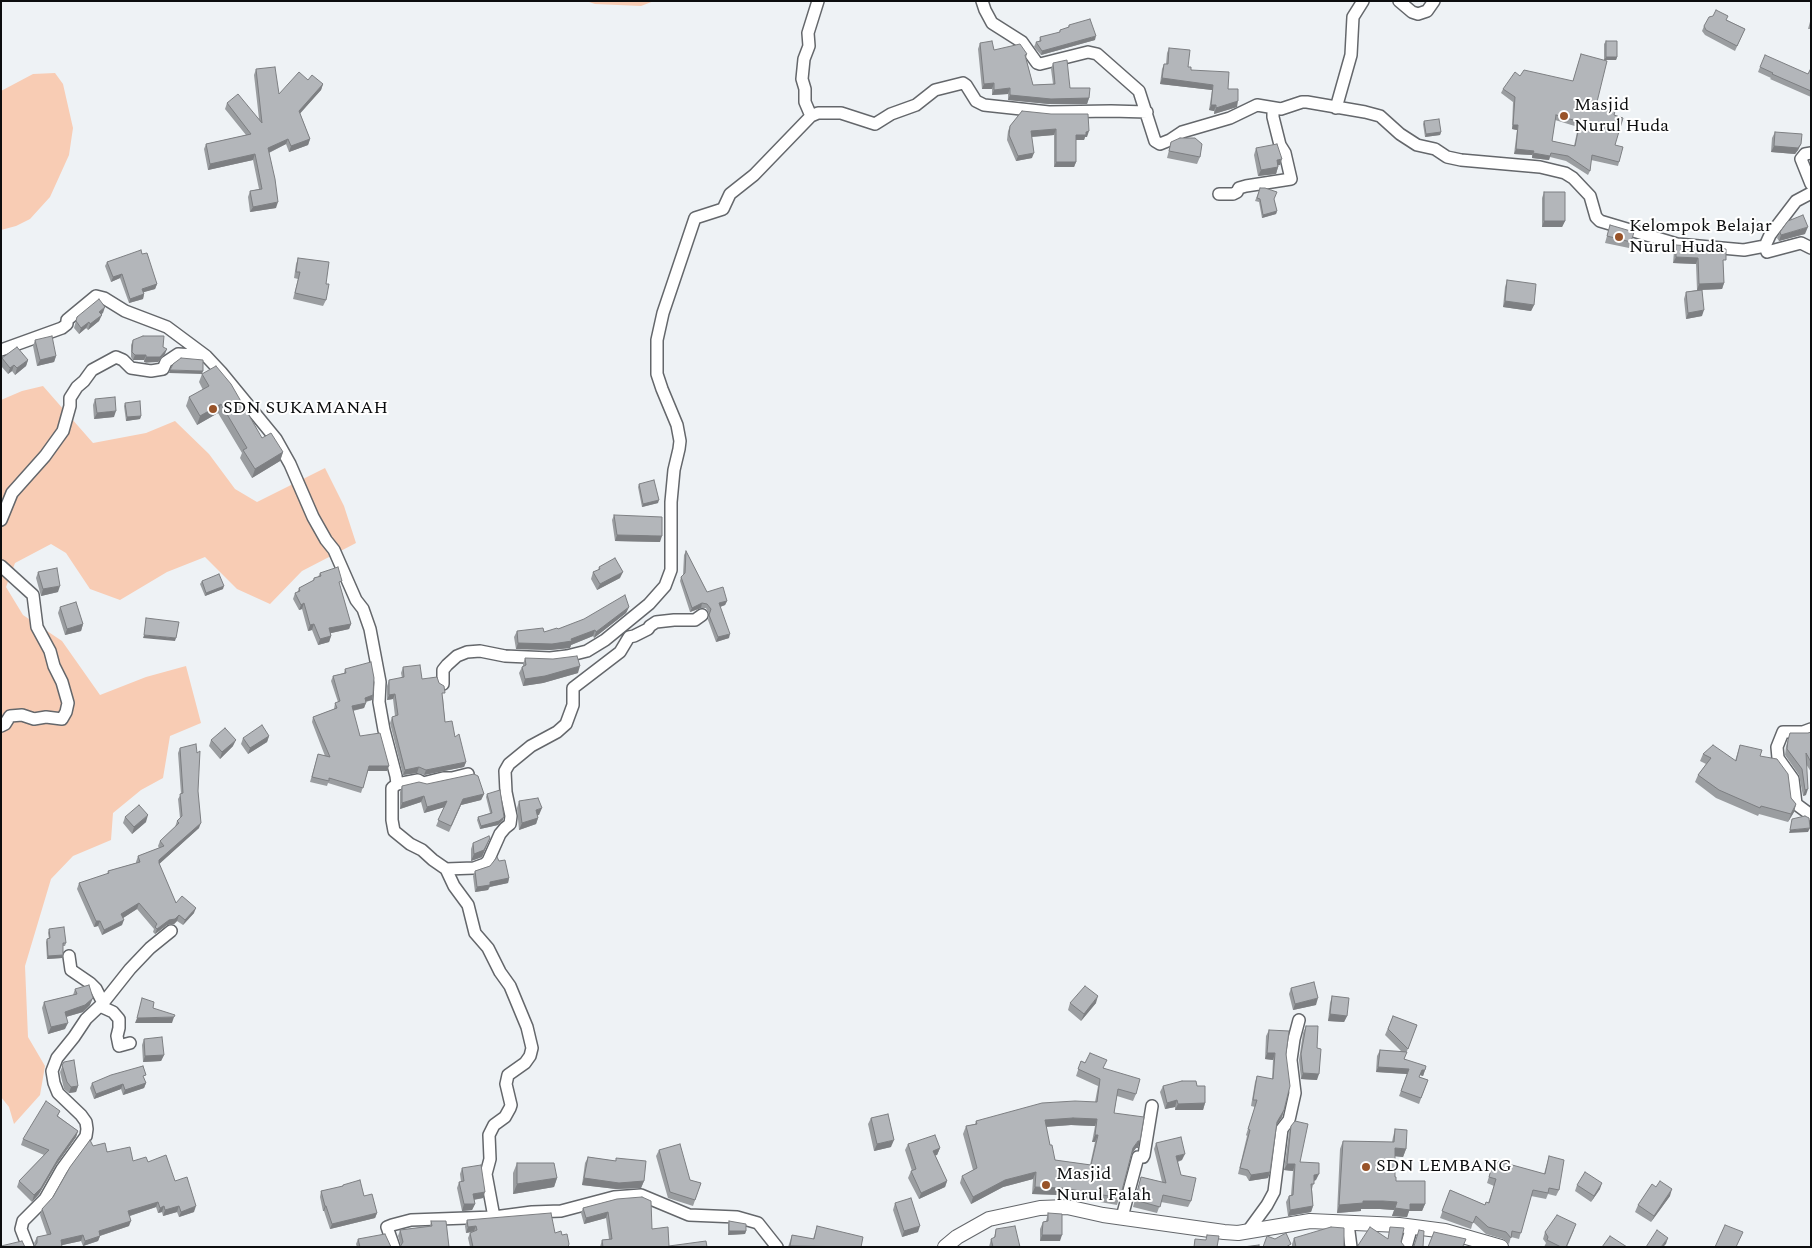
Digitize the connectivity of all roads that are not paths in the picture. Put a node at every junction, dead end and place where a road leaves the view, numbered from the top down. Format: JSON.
{"nodes":[{"id":1,"x":818,"y":1,"type":"edge"},
{"id":2,"x":982,"y":1,"type":"edge"},
{"id":3,"x":1363,"y":1,"type":"edge"},
{"id":4,"x":1399,"y":1,"type":"edge"},
{"id":5,"x":1434,"y":1,"type":"edge"},
{"id":6,"x":1273,"y":108,"type":"junction"},
{"id":7,"x":1336,"y":108,"type":"junction"},
{"id":8,"x":1147,"y":112,"type":"junction"},
{"id":9,"x":811,"y":116,"type":"junction"},
{"id":10,"x":1811,"y":153,"type":"edge"},
{"id":11,"x":1811,"y":184,"type":"edge"},
{"id":12,"x":1811,"y":193,"type":"edge"},
{"id":13,"x":1219,"y":194,"type":"dead end"},
{"id":14,"x":1765,"y":246,"type":"junction"},
{"id":15,"x":1811,"y":248,"type":"edge"},
{"id":16,"x":1,"y":350,"type":"edge"},
{"id":17,"x":206,"y":356,"type":"junction"},
{"id":18,"x":1,"y":520,"type":"edge"},
{"id":19,"x":1,"y":566,"type":"edge"},
{"id":20,"x":702,"y":615,"type":"dead end"},
{"id":21,"x":443,"y":684,"type":"edge"},
{"id":22,"x":1,"y":726,"type":"edge"},
{"id":23,"x":1811,"y":729,"type":"edge"},
{"id":24,"x":468,"y":774,"type":"edge"},
{"id":25,"x":397,"y":784,"type":"junction"},
{"id":26,"x":1811,"y":815,"type":"edge"},
{"id":27,"x":446,"y":869,"type":"junction"},
{"id":28,"x":172,"y":931,"type":"dead end"},
{"id":29,"x":69,"y":956,"type":"dead end"},
{"id":30,"x":103,"y":1002,"type":"junction"},
{"id":31,"x":1299,"y":1020,"type":"dead end"},
{"id":32,"x":130,"y":1043,"type":"dead end"},
{"id":33,"x":1152,"y":1106,"type":"dead end"},
{"id":34,"x":494,"y":1217,"type":"junction"},
{"id":35,"x":1122,"y":1217,"type":"junction"},
{"id":36,"x":1348,"y":1224,"type":"junction"},
{"id":37,"x":1412,"y":1226,"type":"junction"},
{"id":38,"x":1248,"y":1231,"type":"junction"},
{"id":39,"x":28,"y":1247,"type":"edge"},
{"id":40,"x":394,"y":1247,"type":"edge"},
{"id":41,"x":777,"y":1247,"type":"edge"},
{"id":42,"x":945,"y":1247,"type":"edge"},
{"id":43,"x":1351,"y":1247,"type":"edge"},
{"id":44,"x":1406,"y":1247,"type":"edge"},
{"id":45,"x":1501,"y":1247,"type":"edge"}],
"edges":[{"from":1,"to":9,"type":"street"},
{"from":2,"to":8,"type":"street"},
{"from":3,"to":7,"type":"street"},
{"from":4,"to":5,"type":"street"},
{"from":6,"to":7,"type":"street"},
{"from":6,"to":8,"type":"street"},
{"from":6,"to":13,"type":"street"},
{"from":7,"to":14,"type":"street"},
{"from":8,"to":9,"type":"street"},
{"from":9,"to":21,"type":"street"},
{"from":10,"to":11,"type":"street"},
{"from":12,"to":14,"type":"street"},
{"from":14,"to":15,"type":"street"},
{"from":16,"to":17,"type":"street"},
{"from":17,"to":18,"type":"street"},
{"from":17,"to":25,"type":"street"},
{"from":19,"to":22,"type":"street"},
{"from":20,"to":27,"type":"street"},
{"from":23,"to":26,"type":"street"},
{"from":24,"to":25,"type":"street"},
{"from":25,"to":27,"type":"street"},
{"from":27,"to":34,"type":"street"},
{"from":28,"to":30,"type":"street"},
{"from":29,"to":30,"type":"street"},
{"from":30,"to":32,"type":"street"},
{"from":30,"to":39,"type":"street"},
{"from":31,"to":38,"type":"street"},
{"from":33,"to":35,"type":"street"},
{"from":34,"to":40,"type":"street"},
{"from":34,"to":41,"type":"street"},
{"from":35,"to":38,"type":"street"},
{"from":35,"to":42,"type":"street"},
{"from":36,"to":37,"type":"street"},
{"from":36,"to":38,"type":"street"},
{"from":36,"to":43,"type":"street"},
{"from":37,"to":44,"type":"street"},
{"from":37,"to":45,"type":"street"}]}
